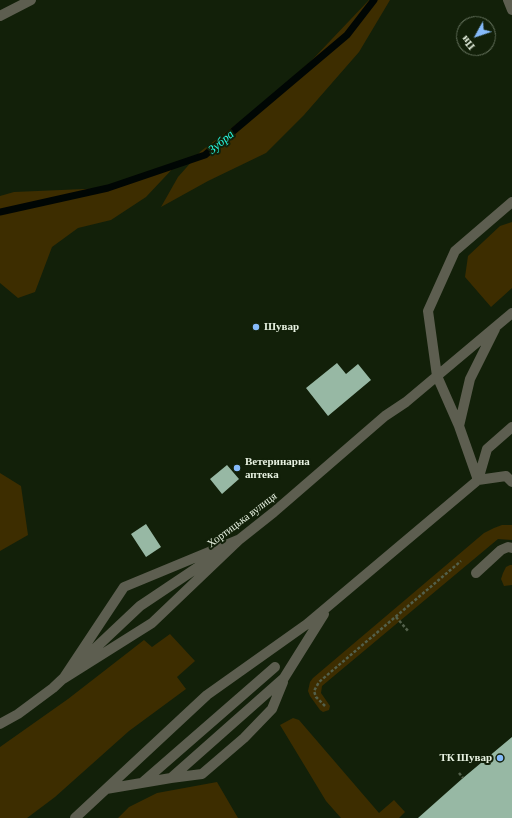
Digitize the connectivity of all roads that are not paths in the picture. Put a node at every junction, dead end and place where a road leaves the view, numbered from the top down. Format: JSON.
{"nodes":[{"id":1,"x":31,"y":0,"type":"edge"},
{"id":2,"x":508,"y":0,"type":"edge"},
{"id":3,"x":512,"y":10,"type":"edge"},
{"id":4,"x":0,"y":16,"type":"edge"},
{"id":5,"x":512,"y":202,"type":"edge"},
{"id":6,"x":512,"y":313,"type":"edge"},
{"id":7,"x":497,"y":326,"type":"junction"},
{"id":8,"x":437,"y":376,"type":"junction"},
{"id":9,"x":459,"y":426,"type":"junction"},
{"id":10,"x":512,"y":427,"type":"edge"},
{"id":11,"x":509,"y":479,"type":"edge"},
{"id":12,"x":478,"y":480,"type":"junction"},
{"id":13,"x":240,"y":539,"type":"junction"},
{"id":14,"x":512,"y":548,"type":"edge"},
{"id":15,"x":476,"y":573,"type":"dead end"},
{"id":16,"x":329,"y":606,"type":"junction"},
{"id":17,"x":275,"y":667,"type":"dead end"},
{"id":18,"x":284,"y":678,"type":"junction"},
{"id":19,"x":63,"y":679,"type":"junction"},
{"id":20,"x":0,"y":724,"type":"edge"},
{"id":21,"x":171,"y":778,"type":"junction"},
{"id":22,"x":143,"y":782,"type":"junction"},
{"id":23,"x":106,"y":789,"type":"junction"},
{"id":24,"x":75,"y":818,"type":"edge"}],
"edges":[{"from":1,"to":4,"type":"street"},
{"from":2,"to":3,"type":"street"},
{"from":5,"to":8,"type":"street"},
{"from":6,"to":7,"type":"street","name":"Хортицька вулиця"},
{"from":7,"to":8,"type":"street","name":"Хортицька вулиця"},
{"from":7,"to":9,"type":"street"},
{"from":8,"to":9,"type":"street"},
{"from":8,"to":13,"type":"street","name":"Хортицька вулиця"},
{"from":9,"to":12,"type":"street"},
{"from":10,"to":12,"type":"street"},
{"from":11,"to":12,"type":"street"},
{"from":12,"to":16,"type":"street"},
{"from":13,"to":19,"type":"street","name":"Хортицька вулиця"},
{"from":13,"to":19,"type":"street"},
{"from":13,"to":19,"type":"street"},
{"from":14,"to":15,"type":"street"},
{"from":16,"to":18,"type":"street"},
{"from":16,"to":23,"type":"street"},
{"from":17,"to":22,"type":"street"},
{"from":18,"to":21,"type":"street"},
{"from":18,"to":21,"type":"street"},
{"from":19,"to":20,"type":"street","name":"Хортицька вулиця"},
{"from":21,"to":22,"type":"street"},
{"from":22,"to":23,"type":"street"},
{"from":23,"to":24,"type":"street"}]}
